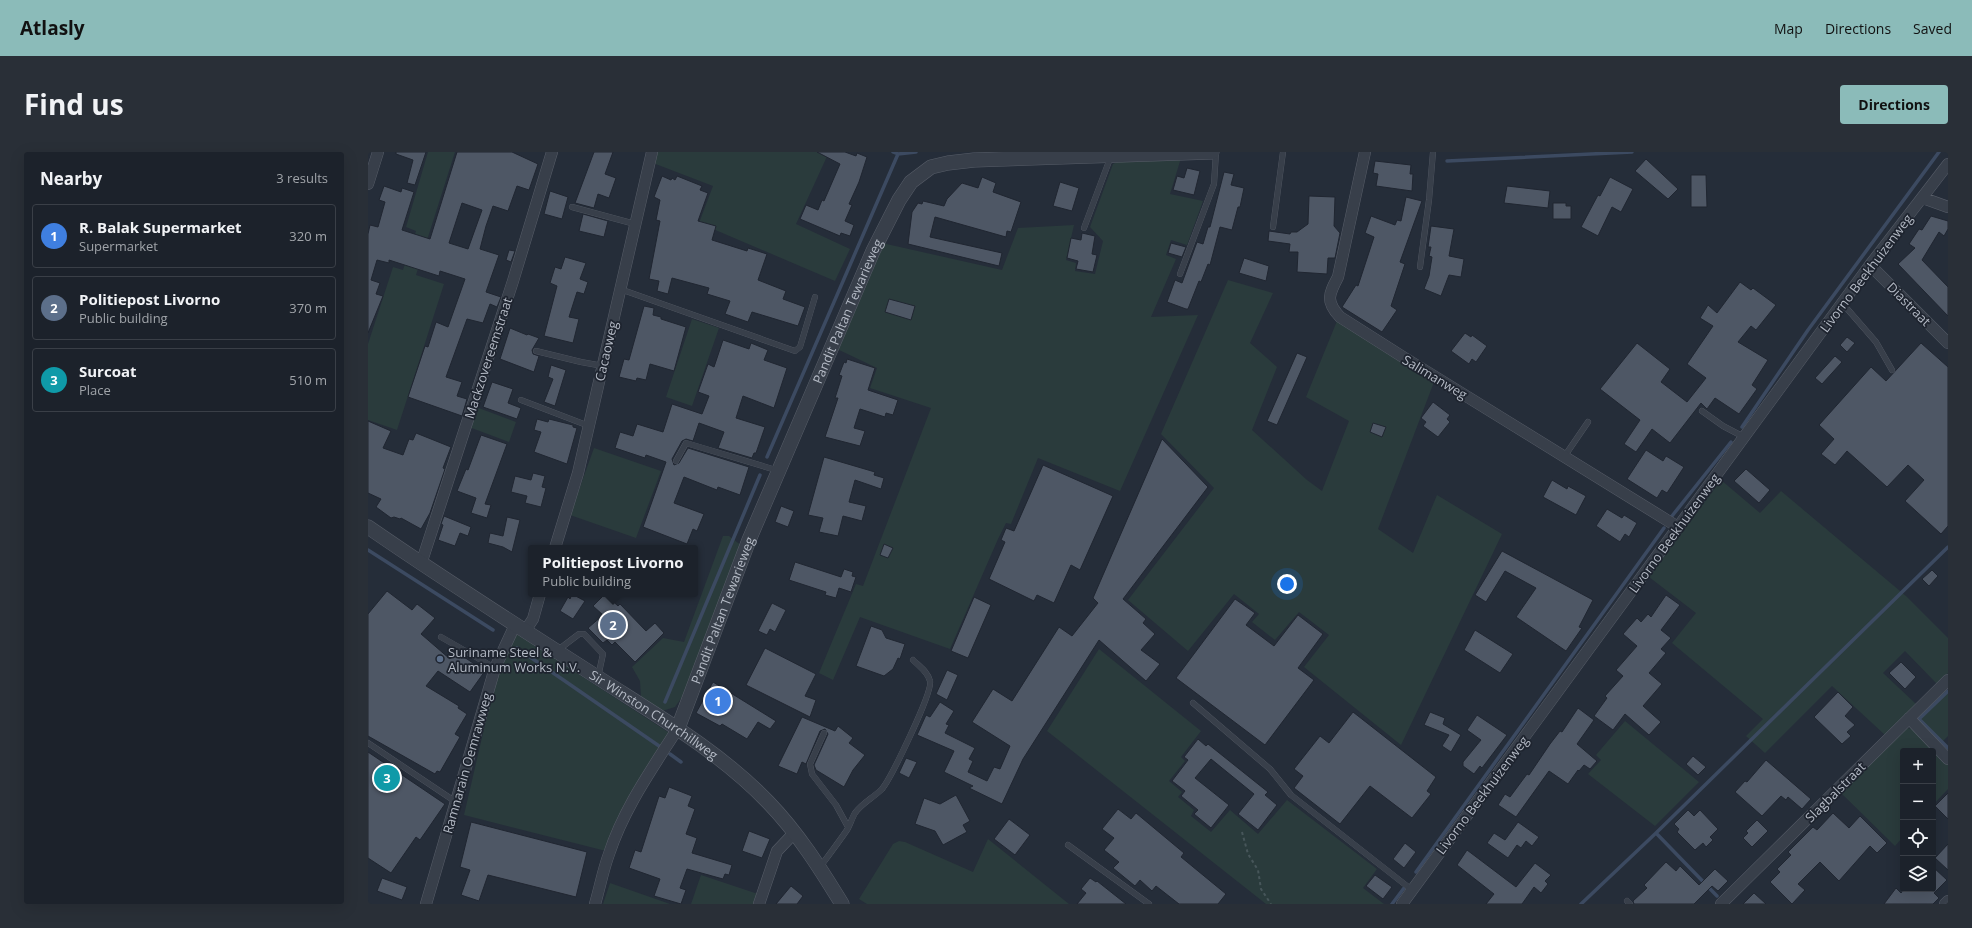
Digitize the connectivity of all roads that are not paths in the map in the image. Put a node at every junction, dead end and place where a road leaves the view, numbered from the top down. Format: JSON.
{"nodes":[{"id":1,"x":378,"y":152,"type":"edge"},
{"id":2,"x":552,"y":152,"type":"edge"},
{"id":3,"x":652,"y":152,"type":"edge"},
{"id":4,"x":1212,"y":152,"type":"edge"},
{"id":5,"x":1216,"y":152,"type":"edge"},
{"id":6,"x":1283,"y":152,"type":"edge"},
{"id":7,"x":1365,"y":152,"type":"edge"},
{"id":8,"x":1433,"y":152,"type":"edge"},
{"id":9,"x":1111,"y":154,"type":"edge"},
{"id":10,"x":974,"y":156,"type":"edge"},
{"id":11,"x":1948,"y":164,"type":"edge"},
{"id":12,"x":368,"y":184,"type":"edge"},
{"id":13,"x":1923,"y":198,"type":"junction"},
{"id":14,"x":572,"y":207,"type":"dead end"},
{"id":15,"x":1948,"y":207,"type":"edge"},
{"id":16,"x":635,"y":224,"type":"junction"},
{"id":17,"x":1273,"y":227,"type":"dead end"},
{"id":18,"x":1084,"y":228,"type":"dead end"},
{"id":19,"x":1870,"y":265,"type":"junction"},
{"id":20,"x":1420,"y":267,"type":"dead end"},
{"id":21,"x":1180,"y":274,"type":"dead end"},
{"id":22,"x":620,"y":289,"type":"junction"},
{"id":23,"x":815,"y":297,"type":"dead end"},
{"id":24,"x":1843,"y":304,"type":"junction"},
{"id":25,"x":1948,"y":343,"type":"edge"},
{"id":26,"x":536,"y":350,"type":"dead end"},
{"id":27,"x":603,"y":366,"type":"junction"},
{"id":28,"x":1892,"y":370,"type":"dead end"},
{"id":29,"x":520,"y":400,"type":"dead end"},
{"id":30,"x":1702,"y":411,"type":"dead end"},
{"id":31,"x":1588,"y":422,"type":"dead end"},
{"id":32,"x":589,"y":426,"type":"junction"},
{"id":33,"x":1744,"y":437,"type":"junction"},
{"id":34,"x":1564,"y":457,"type":"junction"},
{"id":35,"x":676,"y":461,"type":"dead end"},
{"id":36,"x":779,"y":472,"type":"junction"},
{"id":37,"x":368,"y":527,"type":"edge"},
{"id":38,"x":1678,"y":527,"type":"junction"},
{"id":39,"x":556,"y":545,"type":"edge"},
{"id":40,"x":421,"y":564,"type":"junction"},
{"id":41,"x":539,"y":597,"type":"edge"},
{"id":42,"x":520,"y":628,"type":"junction"},
{"id":43,"x":441,"y":637,"type":"dead end"},
{"id":44,"x":557,"y":651,"type":"junction"},
{"id":45,"x":913,"y":660,"type":"dead end"},
{"id":46,"x":495,"y":668,"type":"junction"},
{"id":47,"x":598,"y":677,"type":"junction"},
{"id":48,"x":1948,"y":680,"type":"edge"},
{"id":49,"x":1193,"y":703,"type":"dead end"},
{"id":50,"x":1909,"y":718,"type":"junction"},
{"id":51,"x":678,"y":728,"type":"junction"},
{"id":52,"x":824,"y":732,"type":"dead end"},
{"id":53,"x":368,"y":742,"type":"edge"},
{"id":54,"x":1948,"y":759,"type":"edge"},
{"id":55,"x":456,"y":802,"type":"junction"},
{"id":56,"x":848,"y":828,"type":"junction"},
{"id":57,"x":795,"y":832,"type":"junction"},
{"id":58,"x":1068,"y":845,"type":"dead end"},
{"id":59,"x":820,"y":867,"type":"junction"},
{"id":60,"x":1412,"y":890,"type":"junction"},
{"id":61,"x":1948,"y":901,"type":"edge"},
{"id":62,"x":426,"y":904,"type":"edge"},
{"id":63,"x":595,"y":904,"type":"edge"},
{"id":64,"x":759,"y":904,"type":"edge"},
{"id":65,"x":842,"y":904,"type":"edge"},
{"id":66,"x":1149,"y":904,"type":"edge"},
{"id":67,"x":1402,"y":904,"type":"edge"},
{"id":68,"x":1721,"y":904,"type":"edge"},
{"id":69,"x":1945,"y":904,"type":"edge"}],
"edges":[{"from":1,"to":12,"type":"street"},
{"from":2,"to":40,"type":"street","name":"Mackzovereemstraat"},
{"from":3,"to":16,"type":"street","name":"Cacaoweg"},
{"from":4,"to":9,"type":"street","name":"Pandit Paltan Tewarieweg"},
{"from":5,"to":21,"type":"lane"},
{"from":6,"to":17,"type":"lane"},
{"from":7,"to":34,"type":"street","name":"Salimanweg"},
{"from":8,"to":20,"type":"lane"},
{"from":9,"to":10,"type":"street","name":"Pandit Paltan Tewarieweg"},
{"from":9,"to":18,"type":"lane"},
{"from":10,"to":36,"type":"street","name":"Pandit Paltan Tewarieweg"},
{"from":11,"to":13,"type":"street","name":"Livorno Beekhuizenweg"},
{"from":13,"to":15,"type":"street"},
{"from":13,"to":19,"type":"street","name":"Livorno Beekhuizenweg"},
{"from":14,"to":16,"type":"lane"},
{"from":16,"to":22,"type":"street","name":"Cacaoweg"},
{"from":19,"to":24,"type":"street","name":"Livorno Beekhuizenweg"},
{"from":19,"to":25,"type":"street","name":"Diastraat"},
{"from":22,"to":23,"type":"lane"},
{"from":22,"to":27,"type":"street","name":"Cacaoweg"},
{"from":24,"to":28,"type":"lane"},
{"from":24,"to":33,"type":"street","name":"Livorno Beekhuizenweg"},
{"from":26,"to":27,"type":"lane"},
{"from":27,"to":32,"type":"street","name":"Cacaoweg"},
{"from":29,"to":32,"type":"lane"},
{"from":30,"to":33,"type":"lane"},
{"from":31,"to":34,"type":"lane"},
{"from":32,"to":39,"type":"street","name":"Cacaoweg"},
{"from":33,"to":38,"type":"street","name":"Livorno Beekhuizenweg"},
{"from":34,"to":38,"type":"street","name":"Salimanweg"},
{"from":35,"to":36,"type":"lane"},
{"from":36,"to":51,"type":"street","name":"Pandit Paltan Tewarieweg"},
{"from":37,"to":40,"type":"street","name":"Sir Winston Churchillweg"},
{"from":38,"to":60,"type":"street","name":"Livorno Beekhuizenweg"},
{"from":40,"to":42,"type":"street","name":"Sir Winston Churchillweg"},
{"from":41,"to":42,"type":"street"},
{"from":42,"to":44,"type":"street","name":"Sir Winston Churchillweg"},
{"from":42,"to":46,"type":"street","name":"Ramnarain Oemrawweg"},
{"from":43,"to":46,"type":"lane"},
{"from":44,"to":47,"type":"street","name":"Sir Winston Churchillweg"},
{"from":44,"to":47,"type":"lane"},
{"from":45,"to":56,"type":"lane"},
{"from":46,"to":55,"type":"street","name":"Ramnarain Oemrawweg"},
{"from":47,"to":51,"type":"street","name":"Sir Winston Churchillweg"},
{"from":48,"to":50,"type":"street","name":"Slagbalstraat"},
{"from":49,"to":60,"type":"lane"},
{"from":50,"to":54,"type":"street"},
{"from":50,"to":68,"type":"street","name":"Slagbalstraat"},
{"from":51,"to":57,"type":"street","name":"Sir Winston Churchillweg"},
{"from":51,"to":63,"type":"street"},
{"from":52,"to":56,"type":"lane"},
{"from":53,"to":55,"type":"lane"},
{"from":55,"to":62,"type":"street","name":"Ramnarain Oemrawweg"},
{"from":56,"to":59,"type":"lane"},
{"from":57,"to":59,"type":"street","name":"Sir Winston Churchillweg"},
{"from":57,"to":64,"type":"street"},
{"from":58,"to":66,"type":"lane"},
{"from":59,"to":65,"type":"street","name":"Sir Winston Churchillweg"},
{"from":60,"to":67,"type":"street","name":"Livorno Beekhuizenweg"},
{"from":61,"to":69,"type":"street"}]}
